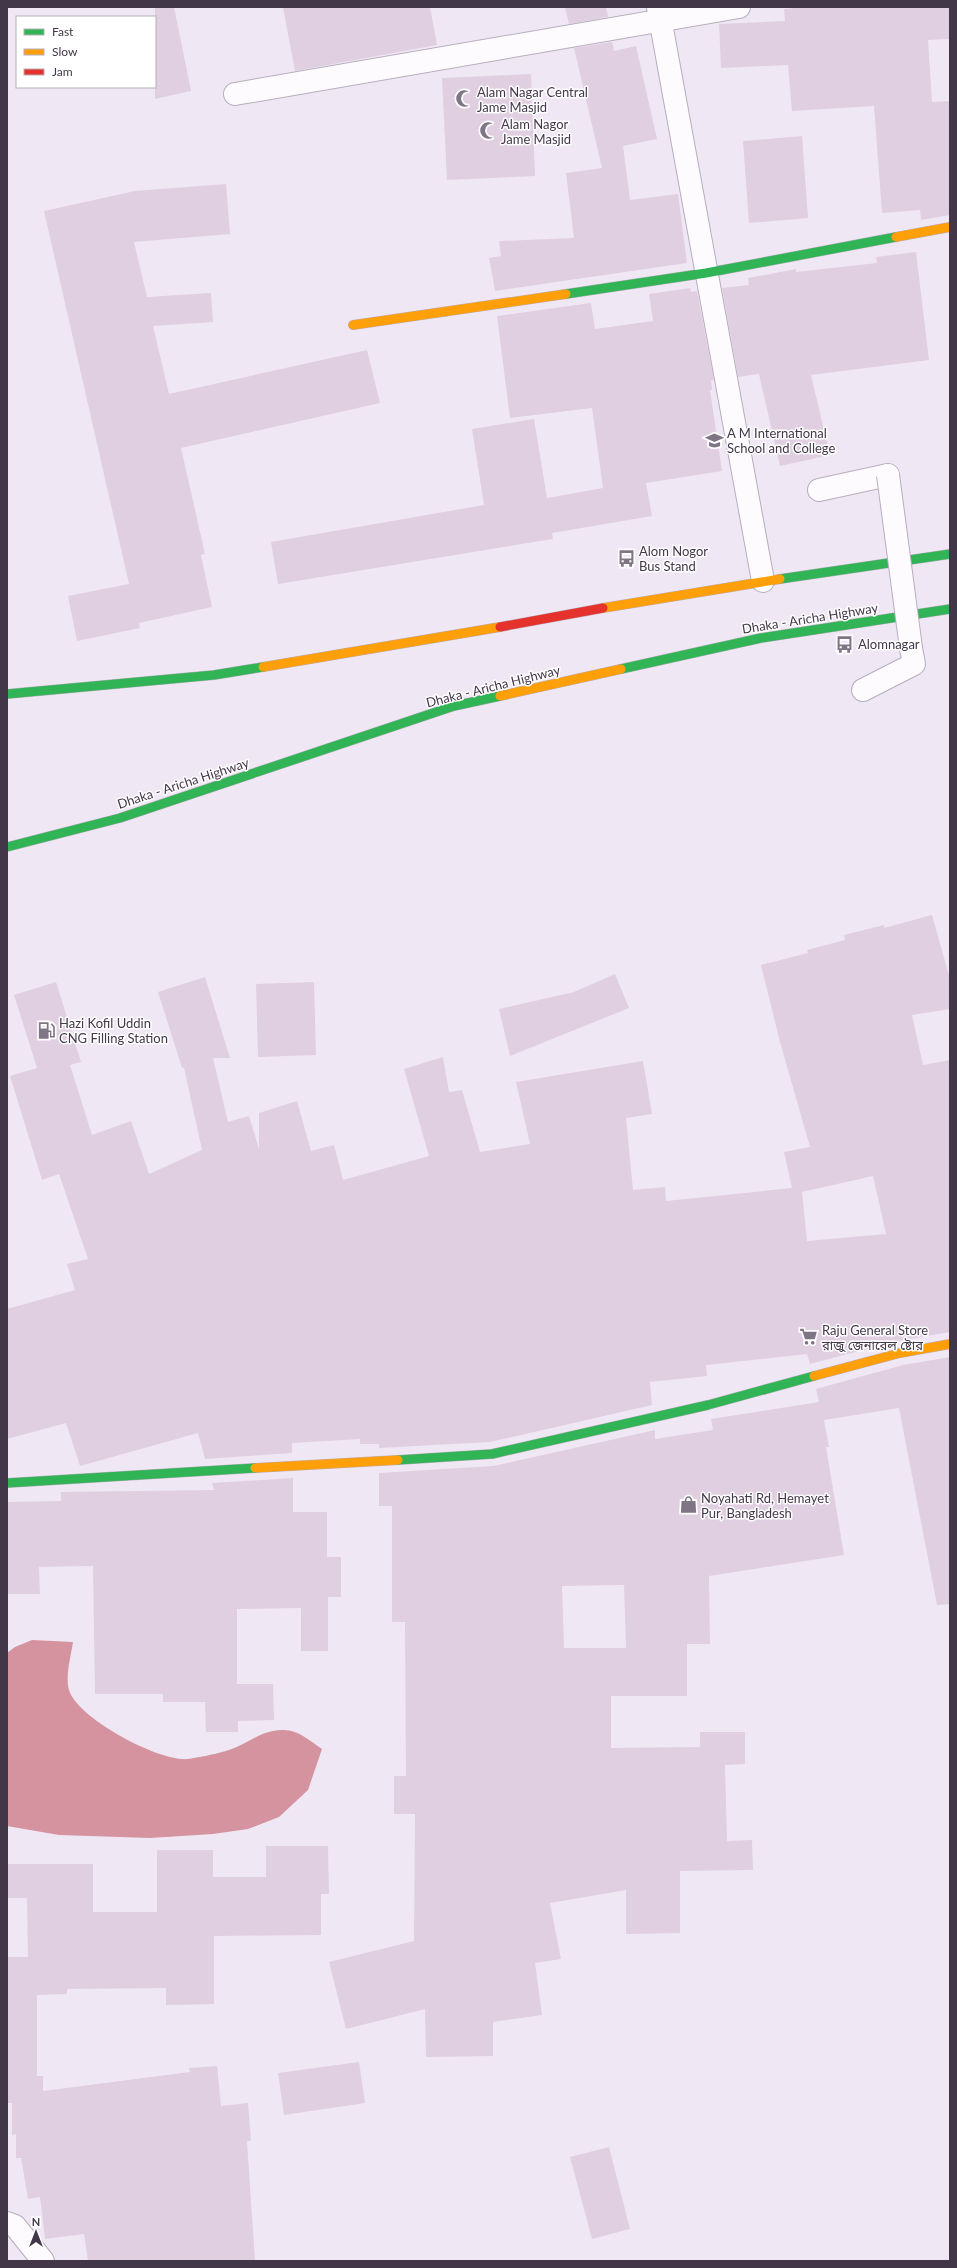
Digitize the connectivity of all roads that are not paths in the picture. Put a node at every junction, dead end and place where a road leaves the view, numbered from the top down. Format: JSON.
{"nodes":[{"id":1,"x":739,"y":7,"type":"edge"},
{"id":2,"x":660,"y":14,"type":"edge"},
{"id":3,"x":235,"y":94,"type":"dead end"},
{"id":4,"x":950,"y":227,"type":"edge"},
{"id":5,"x":706,"y":273,"type":"junction"},
{"id":6,"x":353,"y":325,"type":"dead end"},
{"id":7,"x":819,"y":490,"type":"dead end"},
{"id":8,"x":950,"y":554,"type":"edge"},
{"id":9,"x":763,"y":580,"type":"junction"},
{"id":10,"x":950,"y":609,"type":"edge"},
{"id":11,"x":863,"y":690,"type":"dead end"},
{"id":12,"x":7,"y":694,"type":"edge"},
{"id":13,"x":7,"y":847,"type":"edge"},
{"id":14,"x":950,"y":1344,"type":"edge"},
{"id":15,"x":7,"y":1484,"type":"edge"},
{"id":16,"x":7,"y":2223,"type":"edge"},
{"id":17,"x":43,"y":2261,"type":"edge"}],
"edges":[{"from":1,"to":2,"type":"street"},
{"from":2,"to":3,"type":"street"},
{"from":2,"to":5,"type":"street"},
{"from":4,"to":5,"type":"main road"},
{"from":5,"to":6,"type":"main road"},
{"from":5,"to":9,"type":"street"},
{"from":7,"to":11,"type":"street","bridge":true},
{"from":8,"to":9,"type":"main road"},
{"from":9,"to":12,"type":"main road"},
{"from":10,"to":13,"type":"main road","name":"Dhaka - Aricha Highway"},
{"from":14,"to":15,"type":"main road"},
{"from":16,"to":17,"type":"street"}]}
